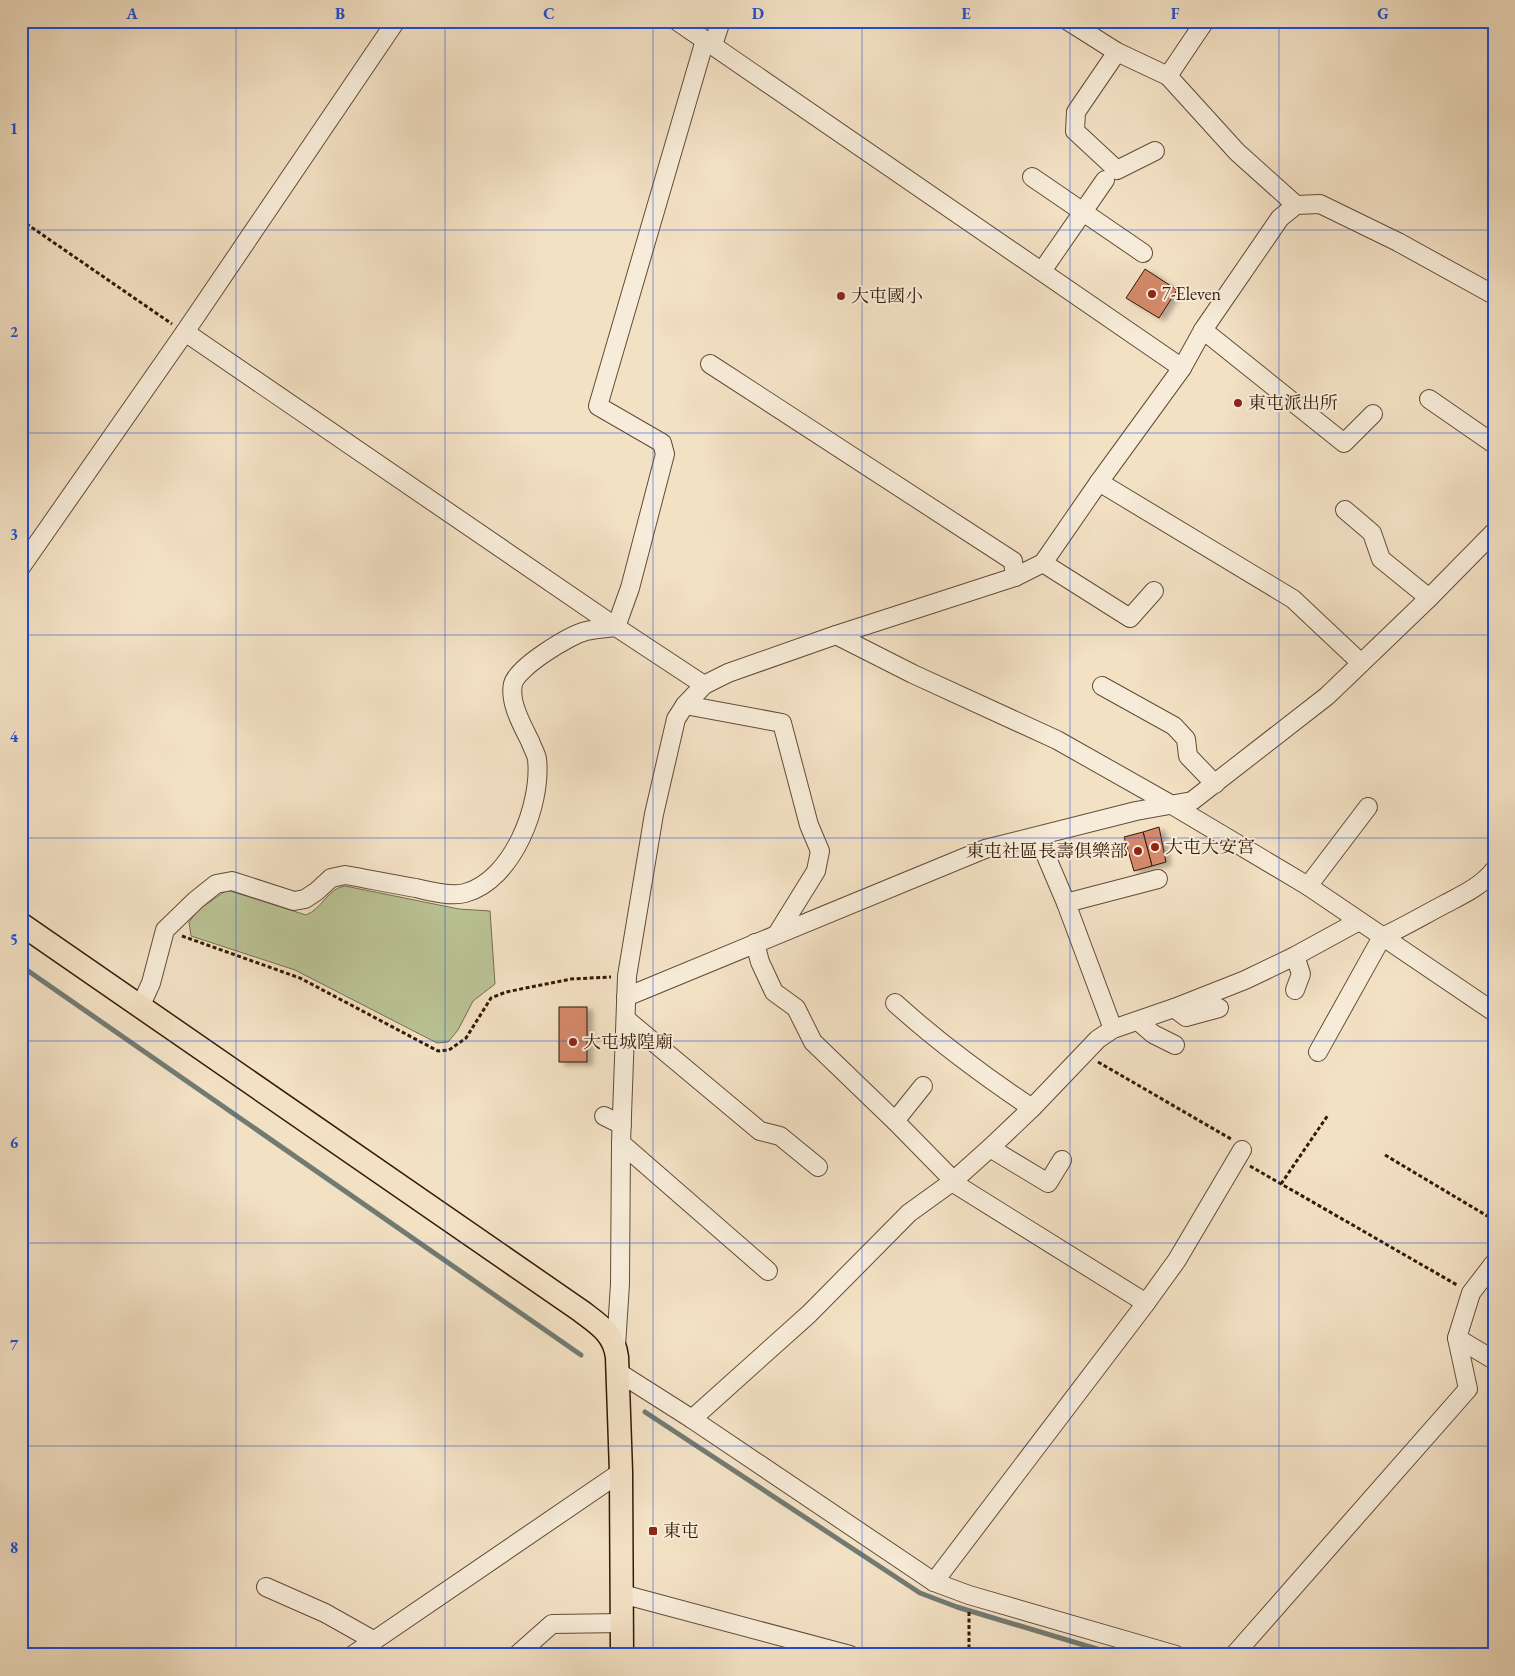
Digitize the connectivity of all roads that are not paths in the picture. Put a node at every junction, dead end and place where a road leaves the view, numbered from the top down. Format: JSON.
{"nodes":[{"id":1,"x":396,"y":21,"type":"edge"},
{"id":2,"x":677,"y":21,"type":"edge"},
{"id":3,"x":721,"y":21,"type":"edge"},
{"id":4,"x":1068,"y":21,"type":"edge"},
{"id":5,"x":1205,"y":21,"type":"edge"},
{"id":6,"x":709,"y":43,"type":"junction"},
{"id":7,"x":1117,"y":52,"type":"junction"},
{"id":8,"x":1168,"y":76,"type":"junction"},
{"id":9,"x":1155,"y":151,"type":"dead end"},
{"id":10,"x":1032,"y":177,"type":"dead end"},
{"id":11,"x":1105,"y":180,"type":"dead end"},
{"id":12,"x":1296,"y":205,"type":"junction"},
{"id":13,"x":1083,"y":212,"type":"junction"},
{"id":14,"x":1142,"y":253,"type":"dead end"},
{"id":15,"x":1042,"y":272,"type":"junction"},
{"id":16,"x":1494,"y":295,"type":"edge"},
{"id":17,"x":1203,"y":330,"type":"junction"},
{"id":18,"x":185,"y":332,"type":"junction"},
{"id":19,"x":710,"y":364,"type":"dead end"},
{"id":20,"x":1182,"y":368,"type":"junction"},
{"id":21,"x":1429,"y":399,"type":"dead end"},
{"id":22,"x":1373,"y":414,"type":"dead end"},
{"id":23,"x":1494,"y":444,"type":"edge"},
{"id":24,"x":1099,"y":482,"type":"junction"},
{"id":25,"x":1345,"y":510,"type":"dead end"},
{"id":26,"x":1494,"y":532,"type":"edge"},
{"id":27,"x":1043,"y":563,"type":"junction"},
{"id":28,"x":21,"y":567,"type":"edge"},
{"id":29,"x":1015,"y":577,"type":"junction"},
{"id":30,"x":1154,"y":591,"type":"dead end"},
{"id":31,"x":1429,"y":598,"type":"junction"},
{"id":32,"x":616,"y":627,"type":"junction"},
{"id":33,"x":836,"y":635,"type":"junction"},
{"id":34,"x":1361,"y":663,"type":"junction"},
{"id":35,"x":704,"y":684,"type":"junction"},
{"id":36,"x":1102,"y":686,"type":"dead end"},
{"id":37,"x":685,"y":705,"type":"junction"},
{"id":38,"x":1215,"y":784,"type":"junction"},
{"id":39,"x":1172,"y":805,"type":"junction"},
{"id":40,"x":1368,"y":807,"type":"dead end"},
{"id":41,"x":1038,"y":837,"type":"junction"},
{"id":42,"x":1494,"y":870,"type":"edge"},
{"id":43,"x":1158,"y":879,"type":"dead end"},
{"id":44,"x":1308,"y":886,"type":"junction"},
{"id":45,"x":1066,"y":903,"type":"junction"},
{"id":46,"x":1359,"y":921,"type":"junction"},
{"id":47,"x":21,"y":924,"type":"edge"},
{"id":48,"x":777,"y":934,"type":"junction"},
{"id":49,"x":1382,"y":937,"type":"junction"},
{"id":50,"x":755,"y":943,"type":"junction"},
{"id":51,"x":1294,"y":956,"type":"junction"},
{"id":52,"x":1295,"y":990,"type":"dead end"},
{"id":53,"x":626,"y":997,"type":"junction"},
{"id":54,"x":895,"y":1003,"type":"dead end"},
{"id":55,"x":1492,"y":1005,"type":"edge"},
{"id":56,"x":140,"y":1007,"type":"junction"},
{"id":57,"x":1174,"y":1008,"type":"junction"},
{"id":58,"x":1219,"y":1008,"type":"dead end"},
{"id":59,"x":626,"y":1019,"type":"junction"},
{"id":60,"x":1138,"y":1021,"type":"junction"},
{"id":61,"x":1113,"y":1029,"type":"junction"},
{"id":62,"x":1175,"y":1045,"type":"dead end"},
{"id":63,"x":1318,"y":1052,"type":"dead end"},
{"id":64,"x":923,"y":1086,"type":"dead end"},
{"id":65,"x":1032,"y":1108,"type":"junction"},
{"id":66,"x":604,"y":1116,"type":"dead end"},
{"id":67,"x":895,"y":1121,"type":"junction"},
{"id":68,"x":622,"y":1125,"type":"junction"},
{"id":69,"x":621,"y":1143,"type":"junction"},
{"id":70,"x":990,"y":1148,"type":"junction"},
{"id":71,"x":1242,"y":1150,"type":"road end"},
{"id":72,"x":1062,"y":1160,"type":"dead end"},
{"id":73,"x":818,"y":1167,"type":"dead end"},
{"id":74,"x":952,"y":1182,"type":"junction"},
{"id":75,"x":1494,"y":1263,"type":"edge"},
{"id":76,"x":768,"y":1271,"type":"dead end"},
{"id":77,"x":1146,"y":1303,"type":"junction"},
{"id":78,"x":1457,"y":1338,"type":"junction"},
{"id":79,"x":616,"y":1346,"type":"junction"},
{"id":80,"x":1494,"y":1360,"type":"edge"},
{"id":81,"x":618,"y":1372,"type":"junction"},
{"id":82,"x":692,"y":1419,"type":"junction"},
{"id":83,"x":621,"y":1472,"type":"junction"},
{"id":84,"x":934,"y":1582,"type":"junction"},
{"id":85,"x":266,"y":1587,"type":"dead end"},
{"id":86,"x":622,"y":1594,"type":"junction"},
{"id":87,"x":623,"y":1623,"type":"junction"},
{"id":88,"x":373,"y":1640,"type":"junction"},
{"id":89,"x":353,"y":1655,"type":"edge"},
{"id":90,"x":517,"y":1655,"type":"edge"},
{"id":91,"x":622,"y":1655,"type":"edge"},
{"id":92,"x":850,"y":1655,"type":"edge"},
{"id":93,"x":1176,"y":1655,"type":"edge"},
{"id":94,"x":1234,"y":1655,"type":"edge"}],
"edges":[{"from":1,"to":18,"type":"street"},
{"from":2,"to":6,"type":"street"},
{"from":3,"to":6,"type":"street"},
{"from":4,"to":7,"type":"street"},
{"from":5,"to":8,"type":"street"},
{"from":6,"to":15,"type":"street"},
{"from":6,"to":32,"type":"street"},
{"from":7,"to":8,"type":"street"},
{"from":7,"to":9,"type":"street"},
{"from":8,"to":12,"type":"street"},
{"from":10,"to":13,"type":"street"},
{"from":11,"to":13,"type":"street"},
{"from":12,"to":16,"type":"street"},
{"from":12,"to":17,"type":"street"},
{"from":13,"to":14,"type":"street"},
{"from":13,"to":15,"type":"street"},
{"from":15,"to":20,"type":"street"},
{"from":17,"to":20,"type":"street"},
{"from":17,"to":22,"type":"street"},
{"from":18,"to":28,"type":"street"},
{"from":18,"to":32,"type":"street"},
{"from":19,"to":29,"type":"street"},
{"from":20,"to":24,"type":"street"},
{"from":21,"to":23,"type":"street"},
{"from":24,"to":27,"type":"street"},
{"from":24,"to":34,"type":"street"},
{"from":25,"to":31,"type":"street"},
{"from":26,"to":31,"type":"street"},
{"from":27,"to":29,"type":"street"},
{"from":27,"to":30,"type":"street"},
{"from":29,"to":33,"type":"street"},
{"from":31,"to":34,"type":"street"},
{"from":32,"to":35,"type":"street"},
{"from":32,"to":56,"type":"street"},
{"from":33,"to":35,"type":"street"},
{"from":33,"to":39,"type":"street"},
{"from":34,"to":38,"type":"street"},
{"from":35,"to":37,"type":"street"},
{"from":36,"to":38,"type":"street"},
{"from":37,"to":48,"type":"street"},
{"from":37,"to":53,"type":"street"},
{"from":38,"to":39,"type":"street"},
{"from":39,"to":41,"type":"street"},
{"from":39,"to":44,"type":"street"},
{"from":40,"to":44,"type":"street"},
{"from":41,"to":45,"type":"street"},
{"from":41,"to":48,"type":"street"},
{"from":42,"to":49,"type":"street"},
{"from":43,"to":45,"type":"street"},
{"from":44,"to":46,"type":"street"},
{"from":45,"to":61,"type":"street"},
{"from":46,"to":49,"type":"street"},
{"from":46,"to":51,"type":"street"},
{"from":47,"to":56,"type":"main road"},
{"from":48,"to":50,"type":"street"},
{"from":49,"to":55,"type":"street"},
{"from":49,"to":63,"type":"street"},
{"from":50,"to":53,"type":"street"},
{"from":50,"to":67,"type":"street"},
{"from":51,"to":52,"type":"street"},
{"from":51,"to":57,"type":"street"},
{"from":53,"to":59,"type":"street"},
{"from":54,"to":65,"type":"street"},
{"from":56,"to":79,"type":"main road"},
{"from":57,"to":58,"type":"street"},
{"from":57,"to":60,"type":"street"},
{"from":59,"to":68,"type":"street"},
{"from":59,"to":73,"type":"street"},
{"from":60,"to":61,"type":"street"},
{"from":60,"to":62,"type":"street"},
{"from":61,"to":65,"type":"street"},
{"from":64,"to":67,"type":"street"},
{"from":65,"to":70,"type":"street"},
{"from":66,"to":68,"type":"street"},
{"from":67,"to":74,"type":"street"},
{"from":68,"to":69,"type":"street"},
{"from":69,"to":76,"type":"street"},
{"from":69,"to":79,"type":"street"},
{"from":70,"to":72,"type":"street"},
{"from":70,"to":74,"type":"street"},
{"from":71,"to":77,"type":"street"},
{"from":74,"to":77,"type":"street"},
{"from":74,"to":82,"type":"street"},
{"from":75,"to":78,"type":"street"},
{"from":77,"to":84,"type":"street"},
{"from":78,"to":80,"type":"street"},
{"from":78,"to":94,"type":"street"},
{"from":79,"to":81,"type":"main road"},
{"from":81,"to":82,"type":"street"},
{"from":81,"to":83,"type":"main road"},
{"from":82,"to":84,"type":"street"},
{"from":83,"to":86,"type":"main road"},
{"from":83,"to":88,"type":"street"},
{"from":84,"to":93,"type":"street"},
{"from":85,"to":88,"type":"street"},
{"from":86,"to":87,"type":"main road"},
{"from":86,"to":92,"type":"street"},
{"from":87,"to":90,"type":"street"},
{"from":87,"to":91,"type":"main road"},
{"from":88,"to":89,"type":"street"}]}
